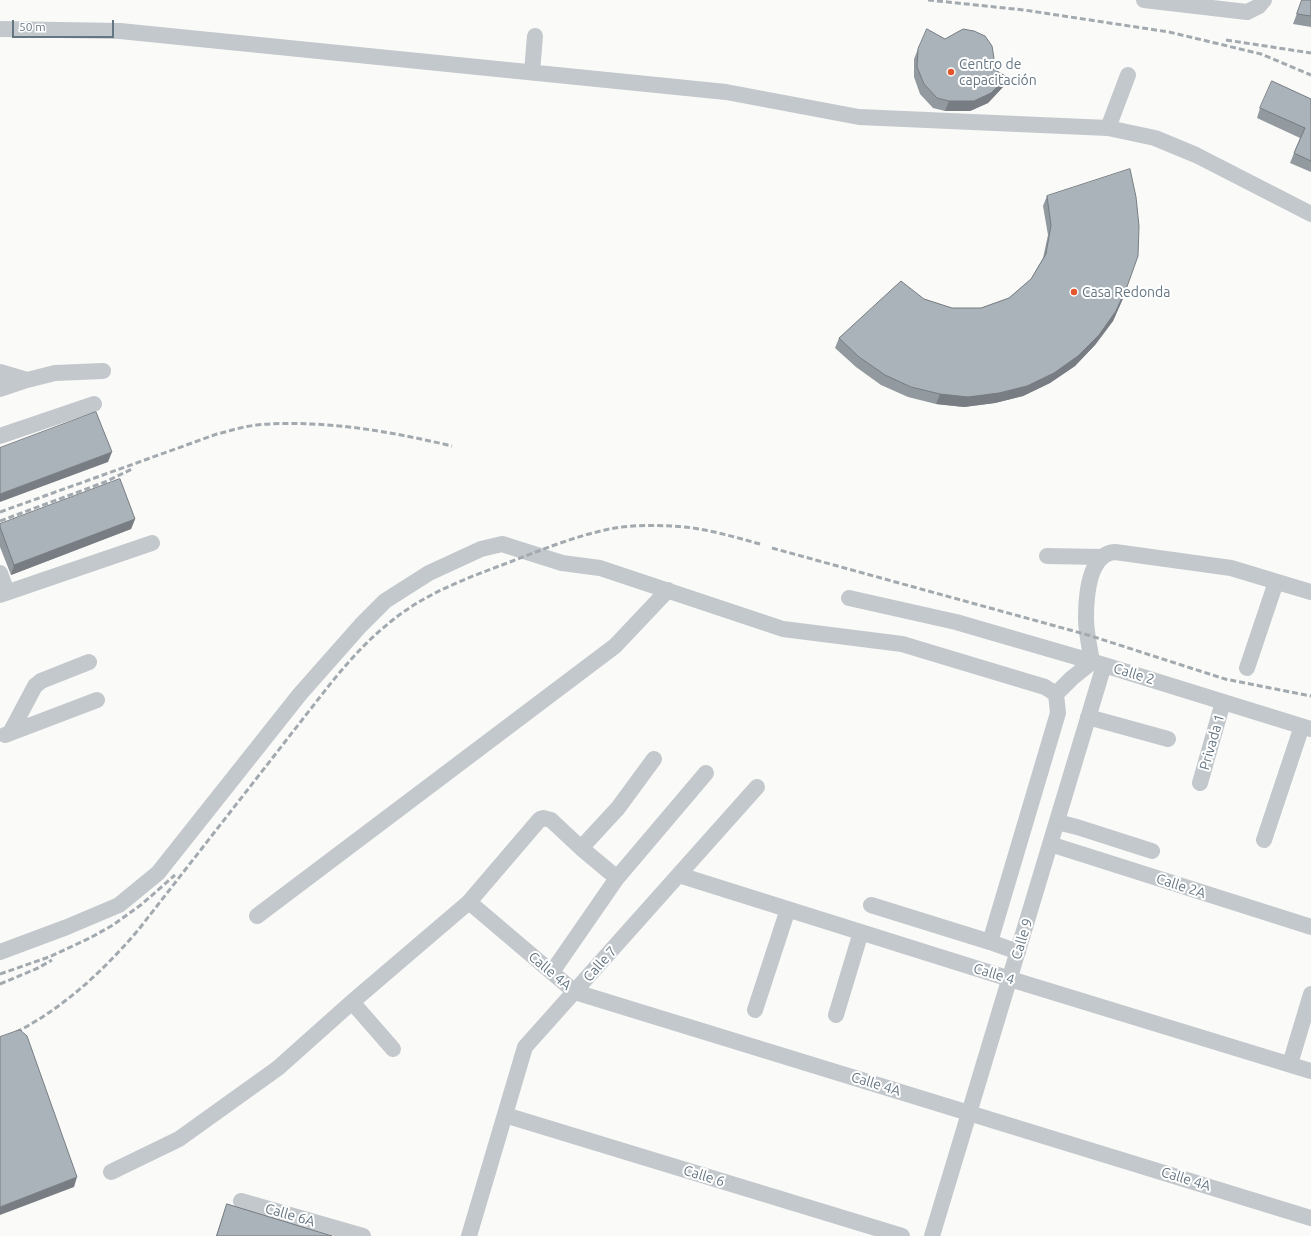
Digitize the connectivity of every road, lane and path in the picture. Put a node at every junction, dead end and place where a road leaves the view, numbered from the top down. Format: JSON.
{"nodes":[{"id":1,"x":1144,"y":0,"type":"edge"},
{"id":2,"x":1264,"y":0,"type":"edge"},
{"id":3,"x":0,"y":29,"type":"edge"},
{"id":4,"x":535,"y":36,"type":"dead end"},
{"id":5,"x":532,"y":72,"type":"junction"},
{"id":6,"x":1128,"y":75,"type":"dead end"},
{"id":7,"x":1108,"y":128,"type":"junction"},
{"id":8,"x":1311,"y":214,"type":"edge"},
{"id":9,"x":103,"y":371,"type":"dead end"},
{"id":10,"x":0,"y":372,"type":"edge"},
{"id":11,"x":27,"y":380,"type":"junction"},
{"id":12,"x":0,"y":389,"type":"edge"},
{"id":13,"x":94,"y":404,"type":"dead end"},
{"id":14,"x":0,"y":436,"type":"edge"},
{"id":15,"x":152,"y":544,"type":"dead end"},
{"id":16,"x":1047,"y":556,"type":"dead end"},
{"id":17,"x":1102,"y":557,"type":"junction"},
{"id":18,"x":0,"y":573,"type":"edge"},
{"id":19,"x":1276,"y":582,"type":"junction"},
{"id":20,"x":668,"y":590,"type":"junction"},
{"id":21,"x":1311,"y":592,"type":"edge"},
{"id":22,"x":4,"y":593,"type":"edge"},
{"id":23,"x":849,"y":598,"type":"dead end"},
{"id":24,"x":88,"y":662,"type":"dead end"},
{"id":25,"x":1098,"y":663,"type":"junction"},
{"id":26,"x":1246,"y":668,"type":"dead end"},
{"id":27,"x":1056,"y":694,"type":"junction"},
{"id":28,"x":97,"y":700,"type":"dead end"},
{"id":29,"x":1223,"y":702,"type":"junction"},
{"id":30,"x":1088,"y":717,"type":"junction"},
{"id":31,"x":1307,"y":727,"type":"edge"},
{"id":32,"x":5,"y":735,"type":"edge"},
{"id":33,"x":1168,"y":739,"type":"dead end"},
{"id":34,"x":654,"y":759,"type":"dead end"},
{"id":35,"x":706,"y":773,"type":"dead end"},
{"id":36,"x":1200,"y":782,"type":"dead end"},
{"id":37,"x":757,"y":787,"type":"dead end"},
{"id":38,"x":1057,"y":822,"type":"junction"},
{"id":39,"x":1264,"y":840,"type":"dead end"},
{"id":40,"x":1050,"y":844,"type":"junction"},
{"id":41,"x":581,"y":848,"type":"junction"},
{"id":42,"x":1152,"y":851,"type":"dead end"},
{"id":43,"x":679,"y":875,"type":"junction"},
{"id":44,"x":617,"y":878,"type":"junction"},
{"id":45,"x":469,"y":902,"type":"junction"},
{"id":46,"x":872,"y":905,"type":"dead end"},
{"id":47,"x":788,"y":909,"type":"junction"},
{"id":48,"x":257,"y":916,"type":"dead end"},
{"id":49,"x":1311,"y":927,"type":"edge"},
{"id":50,"x":861,"y":932,"type":"junction"},
{"id":51,"x":990,"y":942,"type":"junction"},
{"id":52,"x":0,"y":952,"type":"edge"},
{"id":53,"x":1018,"y":952,"type":"junction"},
{"id":54,"x":552,"y":972,"type":"junction"},
{"id":55,"x":1010,"y":979,"type":"junction"},
{"id":56,"x":575,"y":992,"type":"junction"},
{"id":57,"x":1311,"y":994,"type":"edge"},
{"id":58,"x":352,"y":1002,"type":"junction"},
{"id":59,"x":755,"y":1010,"type":"dead end"},
{"id":60,"x":836,"y":1015,"type":"dead end"},
{"id":61,"x":393,"y":1049,"type":"dead end"},
{"id":62,"x":1290,"y":1064,"type":"junction"},
{"id":63,"x":1311,"y":1071,"type":"edge"},
{"id":64,"x":970,"y":1113,"type":"junction"},
{"id":65,"x":505,"y":1115,"type":"junction"},
{"id":66,"x":111,"y":1172,"type":"dead end"},
{"id":67,"x":241,"y":1201,"type":"dead end"},
{"id":68,"x":1311,"y":1218,"type":"edge"},
{"id":69,"x":363,"y":1236,"type":"edge"},
{"id":70,"x":469,"y":1236,"type":"edge"},
{"id":71,"x":902,"y":1236,"type":"edge"},
{"id":72,"x":932,"y":1236,"type":"edge"}],
"edges":[{"from":1,"to":2,"type":"street"},
{"from":3,"to":5,"type":"street"},
{"from":4,"to":5,"type":"street"},
{"from":5,"to":7,"type":"street"},
{"from":6,"to":7,"type":"street"},
{"from":7,"to":8,"type":"street"},
{"from":9,"to":11,"type":"street"},
{"from":10,"to":11,"type":"street"},
{"from":11,"to":12,"type":"street"},
{"from":13,"to":14,"type":"street"},
{"from":15,"to":22,"type":"street"},
{"from":16,"to":17,"type":"street"},
{"from":17,"to":19,"type":"street"},
{"from":17,"to":25,"type":"street"},
{"from":18,"to":22,"type":"street"},
{"from":19,"to":21,"type":"street"},
{"from":19,"to":26,"type":"street"},
{"from":20,"to":27,"type":"street"},
{"from":20,"to":48,"type":"street"},
{"from":20,"to":52,"type":"street"},
{"from":23,"to":25,"type":"street","name":"Calle 2"},
{"from":24,"to":32,"type":"street"},
{"from":25,"to":27,"type":"street"},
{"from":25,"to":29,"type":"street","name":"Calle 2"},
{"from":25,"to":30,"type":"street","name":"Calle 9"},
{"from":27,"to":51,"type":"street"},
{"from":28,"to":32,"type":"street"},
{"from":29,"to":31,"type":"street","name":"Calle 2"},
{"from":29,"to":36,"type":"street","name":"Privada 1"},
{"from":30,"to":33,"type":"street"},
{"from":30,"to":38,"type":"street","name":"Calle 9"},
{"from":31,"to":39,"type":"street"},
{"from":34,"to":41,"type":"street"},
{"from":35,"to":44,"type":"street"},
{"from":37,"to":43,"type":"street","name":"Calle 7"},
{"from":38,"to":40,"type":"street","name":"Calle 9"},
{"from":38,"to":42,"type":"street"},
{"from":40,"to":49,"type":"street","name":"Calle 2A"},
{"from":40,"to":53,"type":"street","name":"Calle 9"},
{"from":41,"to":44,"type":"street"},
{"from":41,"to":45,"type":"street"},
{"from":43,"to":47,"type":"street","name":"Calle 4"},
{"from":43,"to":56,"type":"street","name":"Calle 7"},
{"from":44,"to":54,"type":"street"},
{"from":45,"to":54,"type":"street","name":"Calle 4A"},
{"from":45,"to":58,"type":"street"},
{"from":46,"to":51,"type":"street"},
{"from":47,"to":50,"type":"street","name":"Calle 4"},
{"from":47,"to":59,"type":"street"},
{"from":50,"to":55,"type":"street","name":"Calle 4"},
{"from":50,"to":60,"type":"street"},
{"from":51,"to":53,"type":"street"},
{"from":53,"to":55,"type":"street","name":"Calle 9"},
{"from":54,"to":56,"type":"street","name":"Calle 4A"},
{"from":55,"to":62,"type":"street","name":"Calle 4"},
{"from":55,"to":64,"type":"street","name":"Calle 9"},
{"from":56,"to":64,"type":"street","name":"Calle 4A"},
{"from":56,"to":65,"type":"street","name":"Calle 7"},
{"from":57,"to":62,"type":"street"},
{"from":58,"to":61,"type":"street"},
{"from":58,"to":66,"type":"street"},
{"from":62,"to":63,"type":"street","name":"Calle 4"},
{"from":64,"to":68,"type":"street","name":"Calle 4A"},
{"from":64,"to":72,"type":"street","name":"Calle 9"},
{"from":65,"to":70,"type":"street","name":"Calle 7"},
{"from":65,"to":71,"type":"street","name":"Calle 6"},
{"from":67,"to":69,"type":"street","name":"Calle 6A"}]}
